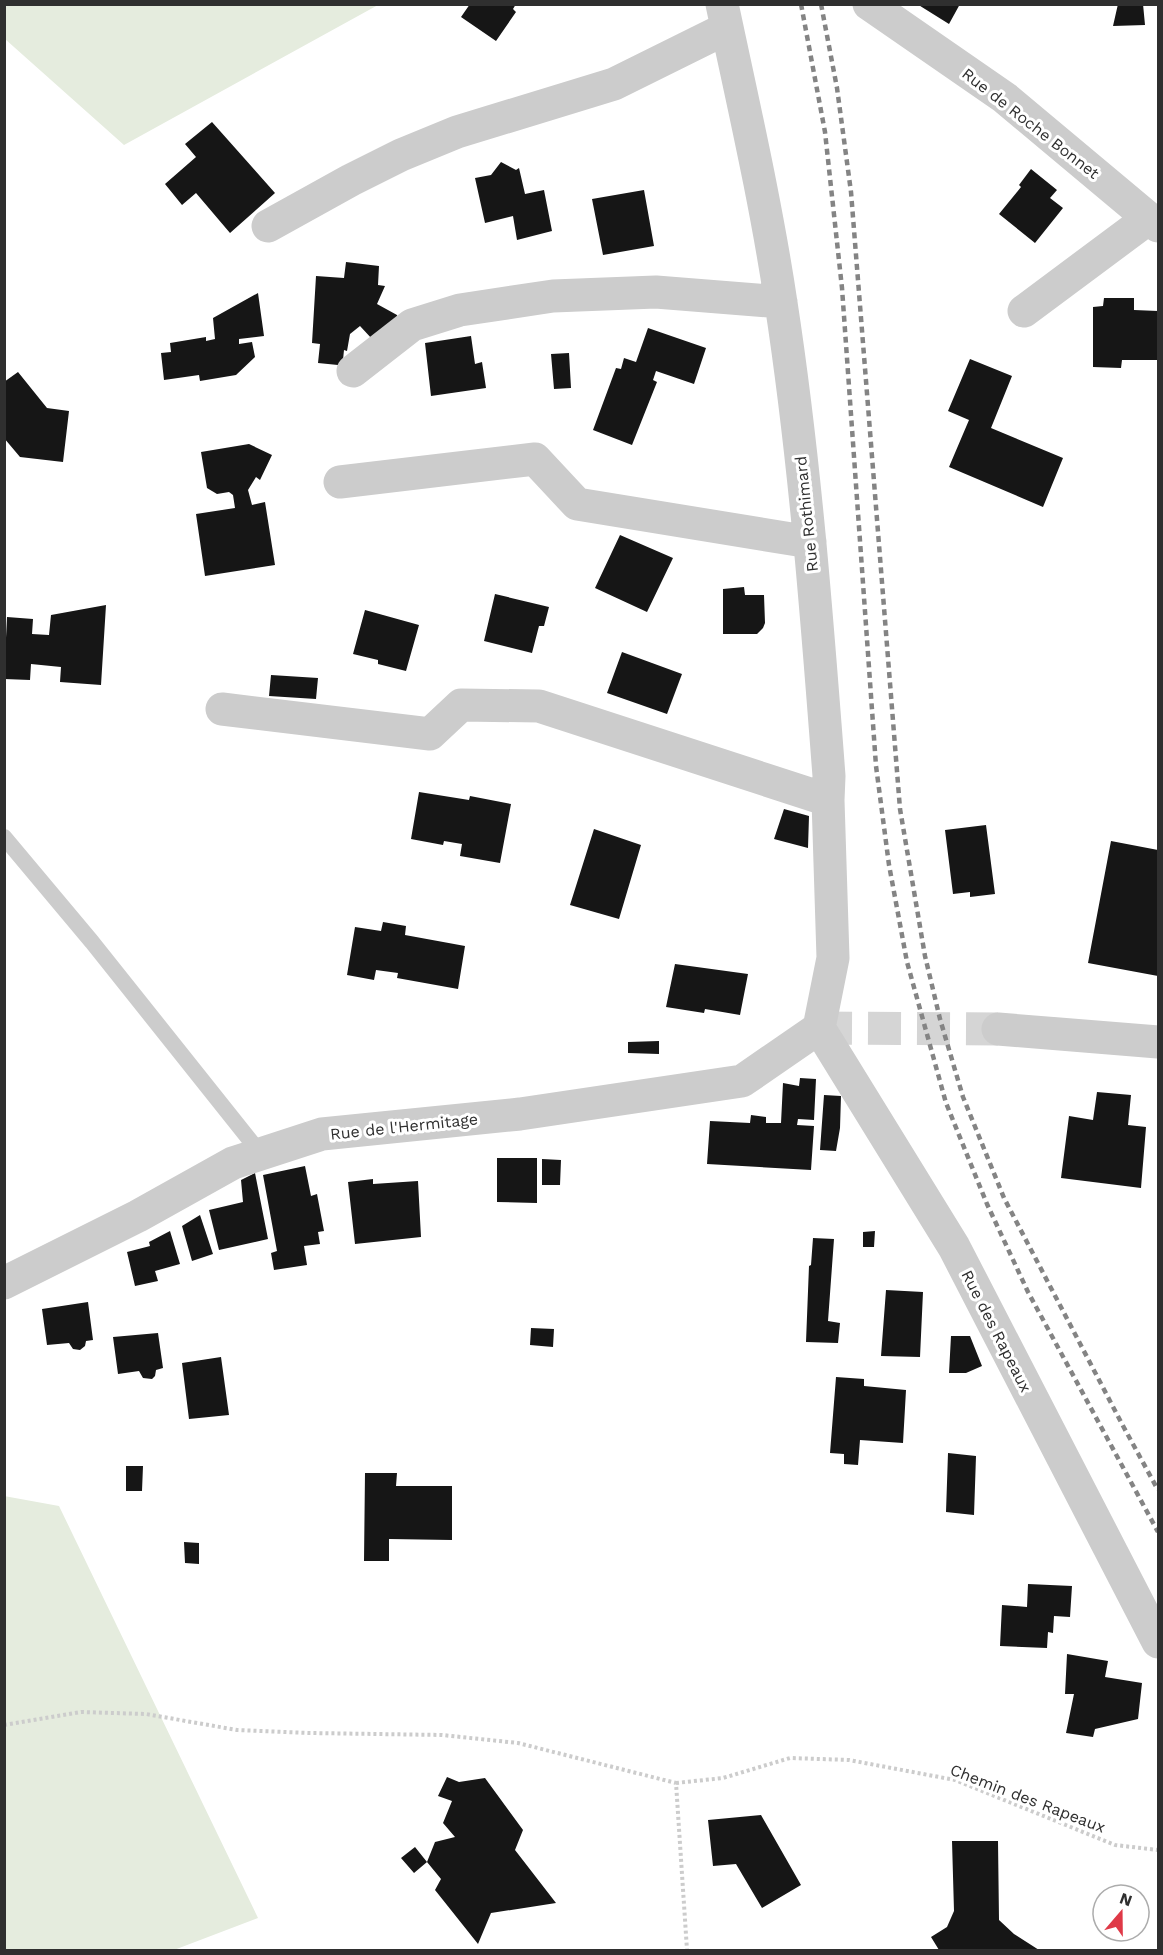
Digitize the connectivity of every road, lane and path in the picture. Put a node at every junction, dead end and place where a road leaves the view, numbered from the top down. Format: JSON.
{"nodes":[{"id":1,"x":869,"y":4,"type":"edge"},
{"id":2,"x":724,"y":16,"type":"edge"},
{"id":3,"x":1154,"y":222,"type":"edge"},
{"id":4,"x":268,"y":226,"type":"dead end"},
{"id":5,"x":781,"y":302,"type":"junction"},
{"id":6,"x":1024,"y":311,"type":"dead end"},
{"id":7,"x":353,"y":371,"type":"dead end"},
{"id":8,"x":340,"y":482,"type":"dead end"},
{"id":9,"x":810,"y":542,"type":"junction"},
{"id":10,"x":222,"y":709,"type":"dead end"},
{"id":11,"x":828,"y":800,"type":"junction"},
{"id":12,"x":4,"y":837,"type":"edge"},
{"id":13,"x":819,"y":1028,"type":"junction"},
{"id":14,"x":998,"y":1029,"type":"tunnel mouth"},
{"id":15,"x":1158,"y":1042,"type":"edge"},
{"id":16,"x":261,"y":1154,"type":"junction"},
{"id":17,"x":4,"y":1283,"type":"edge"},
{"id":18,"x":1158,"y":1642,"type":"edge"},
{"id":19,"x":4,"y":1725,"type":"edge"},
{"id":20,"x":676,"y":1783,"type":"junction"},
{"id":21,"x":1158,"y":1850,"type":"edge"},
{"id":22,"x":687,"y":1950,"type":"edge"}],
"edges":[{"from":1,"to":3,"type":"street","name":"Rue de Roche Bonnet"},
{"from":2,"to":4,"type":"street"},
{"from":2,"to":5,"type":"street","name":"Rue Rothimard"},
{"from":3,"to":6,"type":"street"},
{"from":5,"to":7,"type":"street"},
{"from":5,"to":9,"type":"street","name":"Rue Rothimard"},
{"from":8,"to":9,"type":"street"},
{"from":9,"to":11,"type":"street","name":"Rue Rothimard"},
{"from":10,"to":11,"type":"street"},
{"from":11,"to":13,"type":"street","name":"Rue Rothimard"},
{"from":12,"to":16,"type":"lane"},
{"from":13,"to":16,"type":"street","name":"Rue de l'Hermitage"},
{"from":13,"to":18,"type":"street","name":"Rue des Rapeaux"},
{"from":14,"to":15,"type":"street"},
{"from":16,"to":17,"type":"street","name":"Rue de l'Hermitage"},
{"from":19,"to":20,"type":"path"},
{"from":20,"to":21,"type":"path","name":"Chemin des Rapeaux"},
{"from":20,"to":22,"type":"path"}]}
